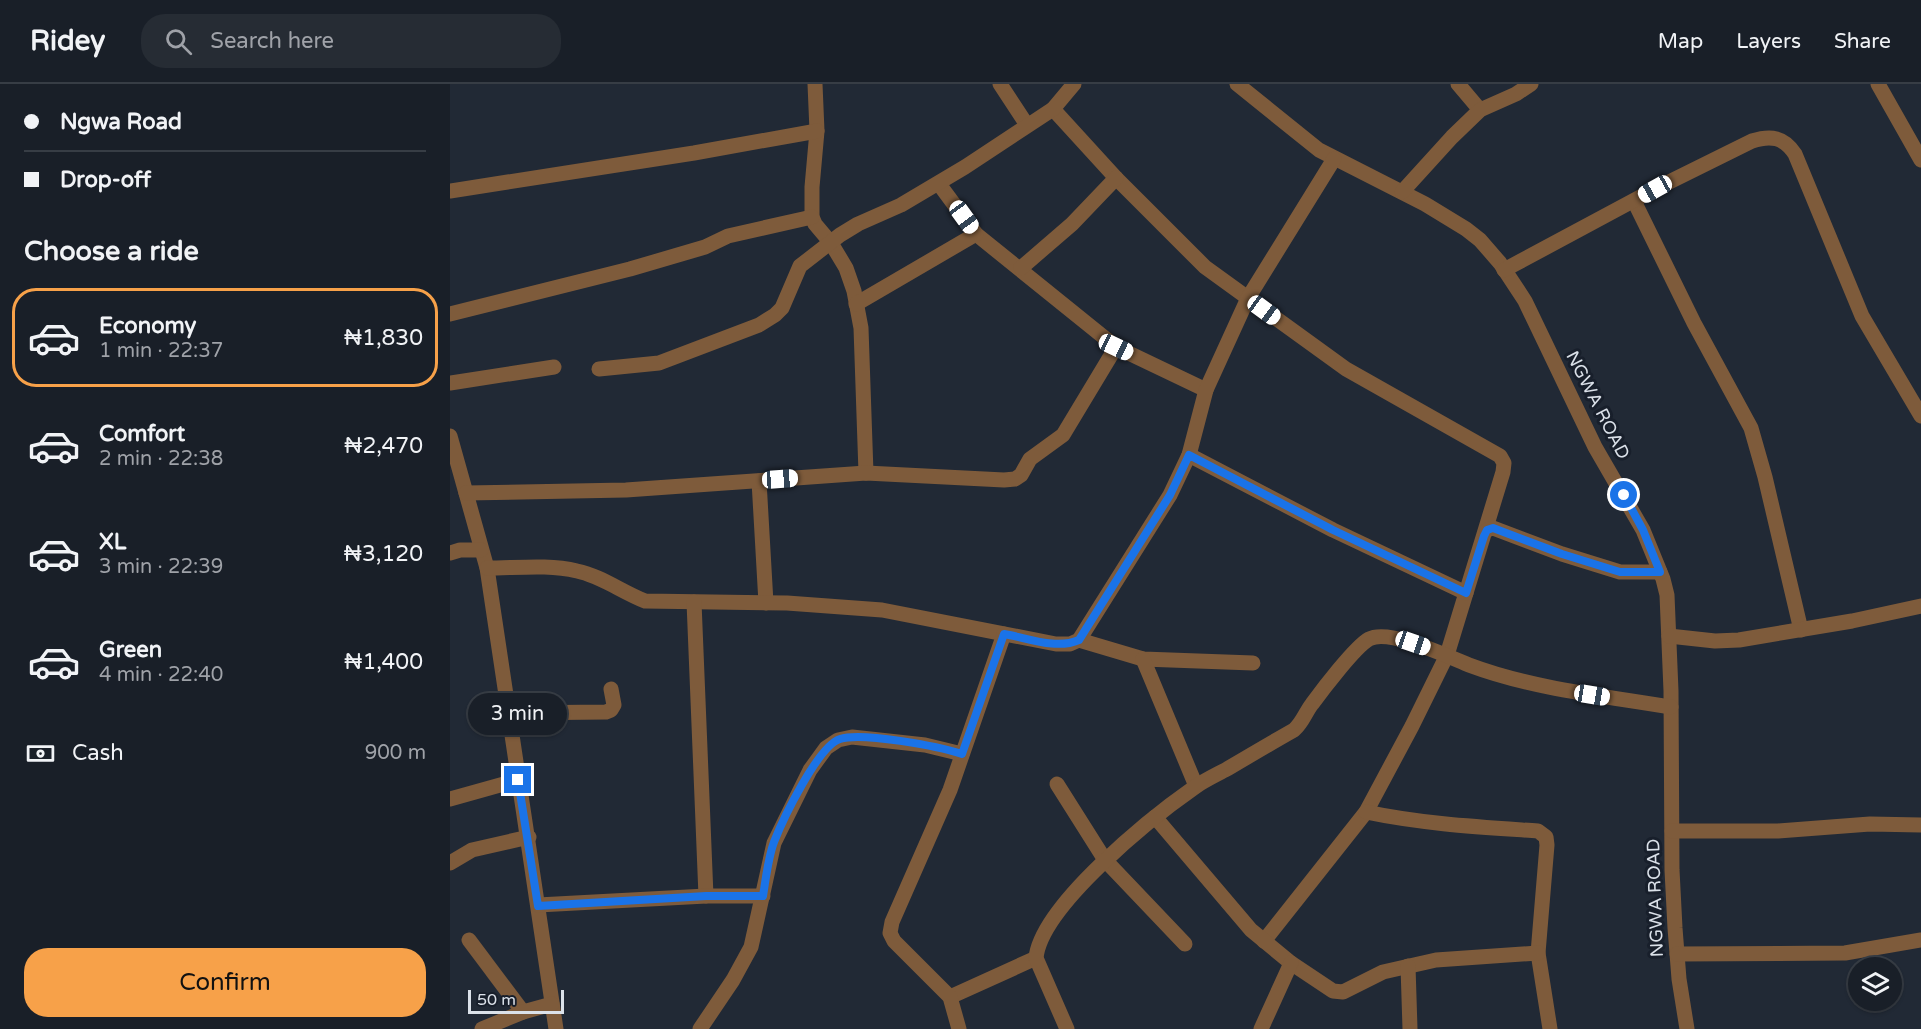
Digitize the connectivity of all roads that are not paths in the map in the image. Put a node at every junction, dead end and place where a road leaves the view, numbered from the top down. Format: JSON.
{"nodes":[{"id":1,"x":815,"y":84,"type":"edge"},
{"id":2,"x":1000,"y":84,"type":"edge"},
{"id":3,"x":1074,"y":84,"type":"edge"},
{"id":4,"x":1237,"y":84,"type":"edge"},
{"id":5,"x":1458,"y":84,"type":"edge"},
{"id":6,"x":1531,"y":84,"type":"edge"},
{"id":7,"x":1878,"y":84,"type":"edge"},
{"id":8,"x":1053,"y":108,"type":"junction"},
{"id":9,"x":1480,"y":110,"type":"junction"},
{"id":10,"x":1027,"y":125,"type":"junction"},
{"id":11,"x":817,"y":131,"type":"junction"},
{"id":12,"x":1334,"y":159,"type":"junction"},
{"id":13,"x":1921,"y":160,"type":"edge"},
{"id":14,"x":1116,"y":178,"type":"junction"},
{"id":15,"x":939,"y":184,"type":"junction"},
{"id":16,"x":450,"y":191,"type":"edge"},
{"id":17,"x":1402,"y":192,"type":"junction"},
{"id":18,"x":1634,"y":201,"type":"junction"},
{"id":19,"x":812,"y":216,"type":"junction"},
{"id":20,"x":976,"y":234,"type":"junction"},
{"id":21,"x":831,"y":243,"type":"junction"},
{"id":22,"x":1021,"y":268,"type":"junction"},
{"id":23,"x":1504,"y":270,"type":"junction"},
{"id":24,"x":1248,"y":298,"type":"junction"},
{"id":25,"x":856,"y":304,"type":"junction"},
{"id":26,"x":450,"y":314,"type":"edge"},
{"id":27,"x":1116,"y":347,"type":"junction"},
{"id":28,"x":554,"y":367,"type":"dead end"},
{"id":29,"x":599,"y":369,"type":"dead end"},
{"id":30,"x":450,"y":383,"type":"edge"},
{"id":31,"x":1206,"y":390,"type":"junction"},
{"id":32,"x":1921,"y":416,"type":"edge"},
{"id":33,"x":450,"y":436,"type":"edge"},
{"id":34,"x":1189,"y":455,"type":"junction"},
{"id":35,"x":866,"y":473,"type":"junction"},
{"id":36,"x":759,"y":481,"type":"junction"},
{"id":37,"x":466,"y":493,"type":"junction"},
{"id":38,"x":1487,"y":530,"type":"junction"},
{"id":39,"x":481,"y":550,"type":"junction"},
{"id":40,"x":450,"y":553,"type":"edge"},
{"id":41,"x":488,"y":568,"type":"junction"},
{"id":42,"x":1660,"y":572,"type":"junction"},
{"id":43,"x":1466,"y":593,"type":"junction"},
{"id":44,"x":694,"y":602,"type":"junction"},
{"id":45,"x":766,"y":603,"type":"junction"},
{"id":46,"x":1921,"y":608,"type":"edge"},
{"id":47,"x":1801,"y":630,"type":"junction"},
{"id":48,"x":1004,"y":634,"type":"junction"},
{"id":49,"x":1669,"y":636,"type":"junction"},
{"id":50,"x":1079,"y":640,"type":"junction"},
{"id":51,"x":1447,"y":655,"type":"junction"},
{"id":52,"x":1143,"y":659,"type":"junction"},
{"id":53,"x":1253,"y":663,"type":"dead end"},
{"id":54,"x":611,"y":689,"type":"dead end"},
{"id":55,"x":1671,"y":707,"type":"junction"},
{"id":56,"x":510,"y":713,"type":"junction"},
{"id":57,"x":962,"y":754,"type":"junction"},
{"id":58,"x":518,"y":780,"type":"junction"},
{"id":59,"x":1057,"y":784,"type":"dead end"},
{"id":60,"x":1196,"y":786,"type":"junction"},
{"id":61,"x":450,"y":799,"type":"edge"},
{"id":62,"x":1366,"y":812,"type":"junction"},
{"id":63,"x":1155,"y":818,"type":"junction"},
{"id":64,"x":1921,"y":825,"type":"edge"},
{"id":65,"x":1672,"y":831,"type":"junction"},
{"id":66,"x":529,"y":837,"type":"junction"},
{"id":67,"x":1105,"y":860,"type":"junction"},
{"id":68,"x":450,"y":863,"type":"edge"},
{"id":69,"x":706,"y":896,"type":"junction"},
{"id":70,"x":763,"y":896,"type":"junction"},
{"id":71,"x":538,"y":906,"type":"junction"},
{"id":72,"x":469,"y":940,"type":"dead end"},
{"id":73,"x":1264,"y":940,"type":"junction"},
{"id":74,"x":1921,"y":940,"type":"edge"},
{"id":75,"x":1185,"y":944,"type":"dead end"},
{"id":76,"x":1538,"y":954,"type":"junction"},
{"id":77,"x":1677,"y":954,"type":"junction"},
{"id":78,"x":1036,"y":958,"type":"junction"},
{"id":79,"x":1291,"y":963,"type":"junction"},
{"id":80,"x":1408,"y":966,"type":"junction"},
{"id":81,"x":950,"y":997,"type":"junction"},
{"id":82,"x":552,"y":1004,"type":"junction"},
{"id":83,"x":523,"y":1012,"type":"junction"},
{"id":84,"x":482,"y":1029,"type":"edge"},
{"id":85,"x":556,"y":1029,"type":"edge"},
{"id":86,"x":700,"y":1029,"type":"edge"},
{"id":87,"x":959,"y":1029,"type":"edge"},
{"id":88,"x":1067,"y":1029,"type":"edge"},
{"id":89,"x":1261,"y":1029,"type":"edge"},
{"id":90,"x":1410,"y":1029,"type":"edge"},
{"id":91,"x":1550,"y":1029,"type":"edge"},
{"id":92,"x":1687,"y":1029,"type":"edge"}],
"edges":[{"from":1,"to":11,"type":"street"},
{"from":2,"to":10,"type":"street"},
{"from":3,"to":8,"type":"street"},
{"from":4,"to":12,"type":"street","name":"NGWA ROAD"},
{"from":5,"to":9,"type":"street"},
{"from":6,"to":9,"type":"street"},
{"from":7,"to":13,"type":"street"},
{"from":8,"to":10,"type":"street"},
{"from":8,"to":14,"type":"street"},
{"from":9,"to":17,"type":"street"},
{"from":10,"to":15,"type":"street"},
{"from":11,"to":16,"type":"street"},
{"from":11,"to":19,"type":"street"},
{"from":12,"to":17,"type":"street","name":"NGWA ROAD"},
{"from":12,"to":24,"type":"street"},
{"from":14,"to":22,"type":"street"},
{"from":14,"to":24,"type":"street"},
{"from":15,"to":20,"type":"street"},
{"from":15,"to":21,"type":"street"},
{"from":17,"to":23,"type":"street","name":"NGWA ROAD"},
{"from":18,"to":23,"type":"street"},
{"from":18,"to":32,"type":"street"},
{"from":18,"to":47,"type":"street"},
{"from":19,"to":21,"type":"street"},
{"from":19,"to":26,"type":"street"},
{"from":20,"to":22,"type":"street"},
{"from":20,"to":25,"type":"street"},
{"from":21,"to":25,"type":"street"},
{"from":21,"to":29,"type":"street"},
{"from":22,"to":27,"type":"street"},
{"from":23,"to":42,"type":"street","name":"NGWA ROAD"},
{"from":24,"to":31,"type":"street"},
{"from":24,"to":38,"type":"street"},
{"from":25,"to":35,"type":"street"},
{"from":27,"to":31,"type":"street"},
{"from":27,"to":35,"type":"street"},
{"from":28,"to":30,"type":"street"},
{"from":31,"to":34,"type":"street"},
{"from":33,"to":37,"type":"street"},
{"from":34,"to":43,"type":"street"},
{"from":34,"to":50,"type":"street"},
{"from":35,"to":36,"type":"street"},
{"from":36,"to":37,"type":"street"},
{"from":36,"to":45,"type":"street"},
{"from":37,"to":39,"type":"street"},
{"from":38,"to":42,"type":"street"},
{"from":38,"to":43,"type":"street"},
{"from":39,"to":40,"type":"street"},
{"from":39,"to":41,"type":"street"},
{"from":41,"to":44,"type":"street"},
{"from":41,"to":56,"type":"street"},
{"from":42,"to":49,"type":"street","name":"NGWA ROAD"},
{"from":43,"to":51,"type":"street"},
{"from":44,"to":45,"type":"street"},
{"from":44,"to":69,"type":"street"},
{"from":45,"to":48,"type":"street"},
{"from":46,"to":47,"type":"street"},
{"from":47,"to":49,"type":"street"},
{"from":48,"to":50,"type":"street"},
{"from":48,"to":57,"type":"street"},
{"from":49,"to":55,"type":"street","name":"NGWA ROAD"},
{"from":50,"to":52,"type":"street"},
{"from":51,"to":55,"type":"street"},
{"from":51,"to":60,"type":"street"},
{"from":51,"to":62,"type":"street"},
{"from":52,"to":53,"type":"street"},
{"from":52,"to":60,"type":"street"},
{"from":54,"to":56,"type":"street"},
{"from":55,"to":65,"type":"street","name":"NGWA ROAD"},
{"from":56,"to":58,"type":"street"},
{"from":57,"to":70,"type":"street"},
{"from":57,"to":81,"type":"street"},
{"from":58,"to":61,"type":"street"},
{"from":58,"to":66,"type":"street"},
{"from":59,"to":67,"type":"street"},
{"from":60,"to":63,"type":"street"},
{"from":62,"to":73,"type":"street"},
{"from":62,"to":76,"type":"street"},
{"from":63,"to":67,"type":"street"},
{"from":63,"to":73,"type":"street"},
{"from":64,"to":65,"type":"street"},
{"from":65,"to":77,"type":"street","name":"NGWA ROAD"},
{"from":66,"to":68,"type":"street"},
{"from":66,"to":71,"type":"street"},
{"from":67,"to":75,"type":"street"},
{"from":67,"to":78,"type":"street"},
{"from":69,"to":70,"type":"street"},
{"from":69,"to":71,"type":"street"},
{"from":70,"to":86,"type":"street"},
{"from":71,"to":82,"type":"street"},
{"from":72,"to":83,"type":"street"},
{"from":73,"to":79,"type":"street"},
{"from":74,"to":77,"type":"street"},
{"from":76,"to":80,"type":"street"},
{"from":76,"to":91,"type":"street"},
{"from":77,"to":92,"type":"street","name":"NGWA ROAD"},
{"from":78,"to":81,"type":"street"},
{"from":78,"to":88,"type":"street"},
{"from":79,"to":80,"type":"street"},
{"from":79,"to":89,"type":"street"},
{"from":80,"to":90,"type":"street"},
{"from":81,"to":87,"type":"street"},
{"from":82,"to":83,"type":"street"},
{"from":82,"to":85,"type":"street"},
{"from":83,"to":84,"type":"street"}]}
